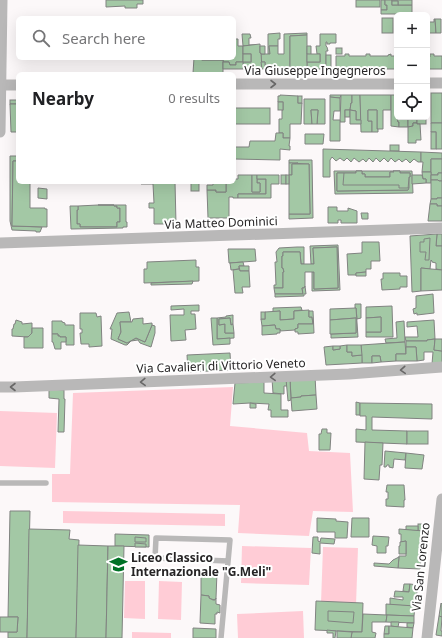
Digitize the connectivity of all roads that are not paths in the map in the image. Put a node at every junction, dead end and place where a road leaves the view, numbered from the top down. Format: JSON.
{"nodes":[{"id":1,"x":2,"y":0,"type":"edge"},
{"id":2,"x":430,"y":83,"type":"edge"},
{"id":3,"x":442,"y":83,"type":"edge"},
{"id":4,"x":236,"y":84,"type":"edge"},
{"id":5,"x":394,"y":84,"type":"edge"},
{"id":6,"x":0,"y":85,"type":"edge"},
{"id":7,"x":16,"y":85,"type":"edge"},
{"id":8,"x":0,"y":132,"type":"edge"},
{"id":9,"x":442,"y":228,"type":"edge"},
{"id":10,"x":0,"y":243,"type":"edge"},
{"id":11,"x":442,"y":368,"type":"edge"},
{"id":12,"x":0,"y":387,"type":"edge"},
{"id":13,"x":0,"y":482,"type":"edge"},
{"id":14,"x":46,"y":483,"type":"dead end"},
{"id":15,"x":442,"y":499,"type":"edge"},
{"id":16,"x":228,"y":561,"type":"junction"},
{"id":17,"x":221,"y":638,"type":"edge"},
{"id":18,"x":427,"y":638,"type":"edge"}],
"edges":[{"from":1,"to":6,"type":"street"},
{"from":2,"to":3,"type":"street"},
{"from":4,"to":5,"type":"street","name":"Via Giuseppe Ingegneros","one_way":true},
{"from":6,"to":7,"type":"street"},
{"from":6,"to":8,"type":"street"},
{"from":9,"to":10,"type":"street","name":"Via Matteo Dominici"},
{"from":11,"to":12,"type":"street","name":"Via Cavalieri di Vittorio Veneto","one_way":true},
{"from":13,"to":14,"type":"lane"},
{"from":15,"to":18,"type":"street","name":"Via San Lorenzo"},
{"from":16,"to":16,"type":"lane"},
{"from":16,"to":17,"type":"lane"}]}
